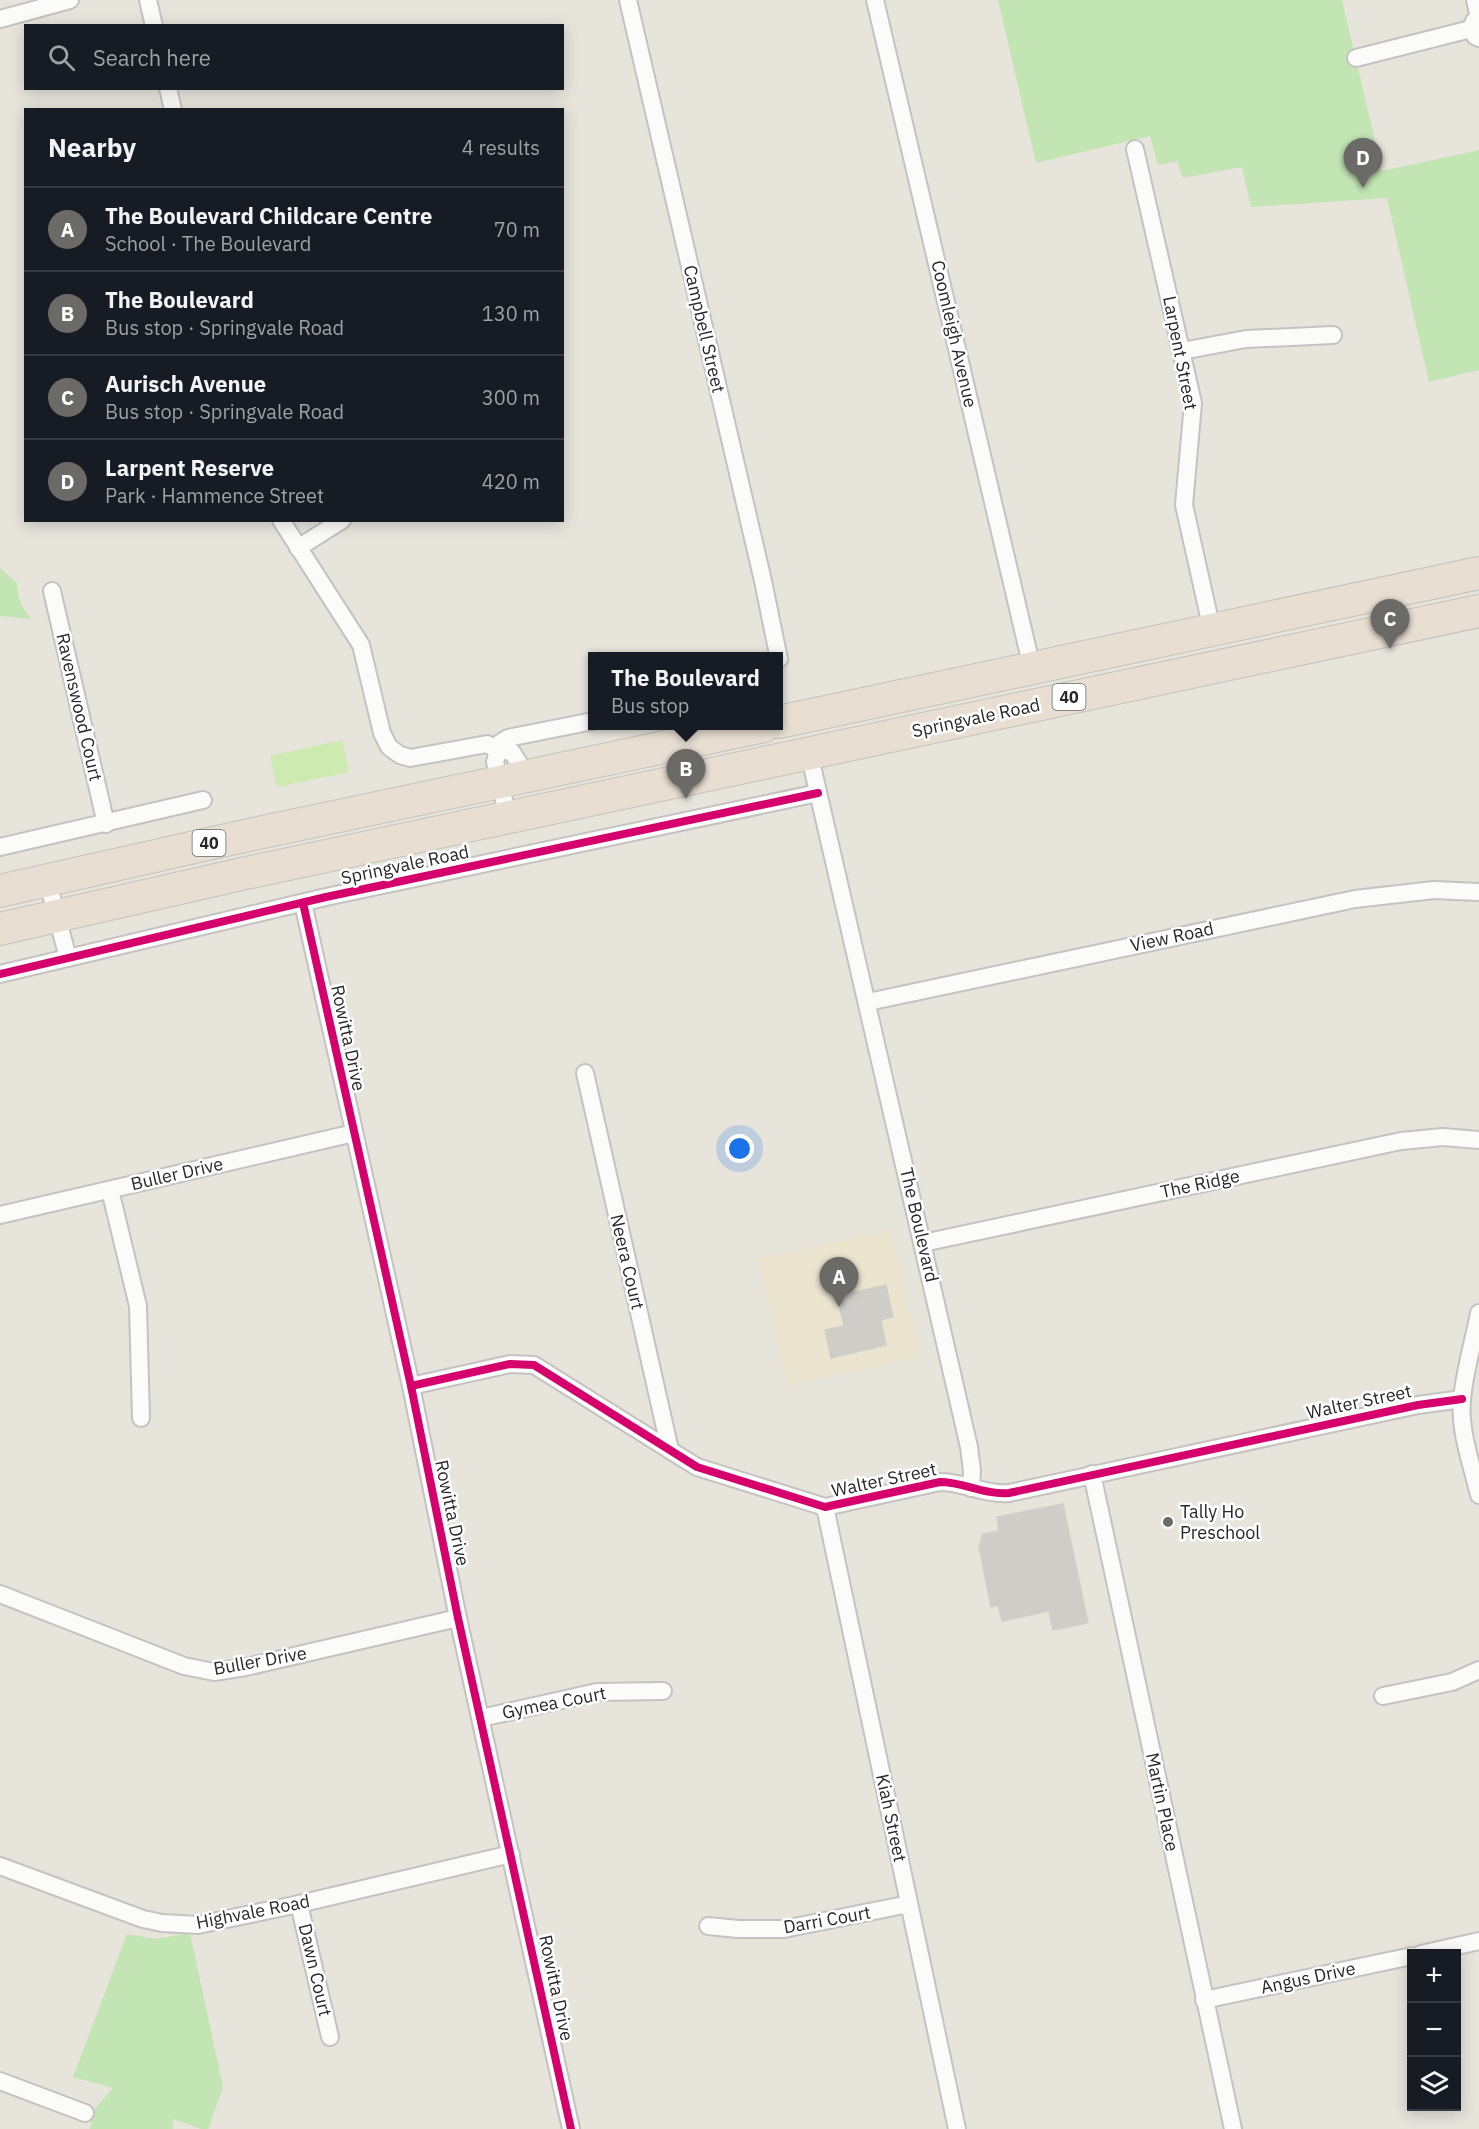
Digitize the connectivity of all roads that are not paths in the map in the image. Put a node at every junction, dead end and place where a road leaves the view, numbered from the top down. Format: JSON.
{"nodes":[{"id":1,"x":70,"y":0,"type":"edge"},
{"id":2,"x":148,"y":0,"type":"edge"},
{"id":3,"x":157,"y":0,"type":"edge"},
{"id":4,"x":628,"y":0,"type":"edge"},
{"id":5,"x":875,"y":0,"type":"edge"},
{"id":6,"x":1475,"y":0,"type":"edge"},
{"id":7,"x":0,"y":19,"type":"edge"},
{"id":8,"x":154,"y":24,"type":"edge"},
{"id":9,"x":1477,"y":26,"type":"edge"},
{"id":10,"x":1356,"y":58,"type":"dead end"},
{"id":11,"x":168,"y":90,"type":"edge"},
{"id":12,"x":173,"y":108,"type":"edge"},
{"id":13,"x":1135,"y":148,"type":"dead end"},
{"id":14,"x":1333,"y":335,"type":"dead end"},
{"id":15,"x":1182,"y":351,"type":"junction"},
{"id":16,"x":282,"y":522,"type":"edge"},
{"id":17,"x":339,"y":522,"type":"edge"},
{"id":18,"x":298,"y":548,"type":"junction"},
{"id":19,"x":1479,"y":573,"type":"edge"},
{"id":20,"x":52,"y":591,"type":"dead end"},
{"id":21,"x":1479,"y":611,"type":"edge"},
{"id":22,"x":1212,"y":630,"type":"junction"},
{"id":23,"x":778,"y":652,"type":"edge"},
{"id":24,"x":1032,"y":668,"type":"junction"},
{"id":25,"x":783,"y":721,"type":"edge"},
{"id":26,"x":588,"y":722,"type":"edge"},
{"id":27,"x":746,"y":730,"type":"edge"},
{"id":28,"x":496,"y":748,"type":"junction"},
{"id":29,"x":809,"y":753,"type":"junction"},
{"id":30,"x":513,"y":779,"type":"junction"},
{"id":31,"x":818,"y":793,"type":"junction"},
{"id":32,"x":203,"y":800,"type":"dead end"},
{"id":33,"x":508,"y":817,"type":"junction"},
{"id":34,"x":106,"y":824,"type":"junction"},
{"id":35,"x":0,"y":847,"type":"edge"},
{"id":36,"x":47,"y":879,"type":"junction"},
{"id":37,"x":0,"y":891,"type":"edge"},
{"id":38,"x":1479,"y":891,"type":"edge"},
{"id":39,"x":303,"y":903,"type":"junction"},
{"id":40,"x":58,"y":916,"type":"junction"},
{"id":41,"x":0,"y":929,"type":"edge"},
{"id":42,"x":68,"y":958,"type":"junction"},
{"id":43,"x":0,"y":974,"type":"edge"},
{"id":44,"x":867,"y":1002,"type":"junction"},
{"id":45,"x":585,"y":1073,"type":"dead end"},
{"id":46,"x":354,"y":1132,"type":"junction"},
{"id":47,"x":1479,"y":1140,"type":"edge"},
{"id":48,"x":111,"y":1190,"type":"junction"},
{"id":49,"x":0,"y":1215,"type":"edge"},
{"id":50,"x":923,"y":1243,"type":"junction"},
{"id":51,"x":1479,"y":1313,"type":"edge"},
{"id":52,"x":411,"y":1386,"type":"junction"},
{"id":53,"x":1462,"y":1399,"type":"junction"},
{"id":54,"x":141,"y":1418,"type":"dead end"},
{"id":55,"x":670,"y":1450,"type":"junction"},
{"id":56,"x":1092,"y":1474,"type":"junction"},
{"id":57,"x":971,"y":1488,"type":"junction"},
{"id":58,"x":1479,"y":1495,"type":"edge"},
{"id":59,"x":825,"y":1507,"type":"junction"},
{"id":60,"x":0,"y":1594,"type":"edge"},
{"id":61,"x":458,"y":1618,"type":"junction"},
{"id":62,"x":1479,"y":1670,"type":"edge"},
{"id":63,"x":663,"y":1691,"type":"dead end"},
{"id":64,"x":1383,"y":1696,"type":"dead end"},
{"id":65,"x":481,"y":1718,"type":"junction"},
{"id":66,"x":511,"y":1854,"type":"junction"},
{"id":67,"x":0,"y":1866,"type":"edge"},
{"id":68,"x":299,"y":1904,"type":"junction"},
{"id":69,"x":909,"y":1904,"type":"junction"},
{"id":70,"x":708,"y":1926,"type":"dead end"},
{"id":71,"x":1479,"y":1941,"type":"edge"},
{"id":72,"x":1440,"y":1949,"type":"edge"},
{"id":73,"x":1407,"y":1957,"type":"edge"},
{"id":74,"x":1204,"y":2000,"type":"junction"},
{"id":75,"x":330,"y":2037,"type":"dead end"},
{"id":76,"x":0,"y":2081,"type":"edge"},
{"id":77,"x":85,"y":2113,"type":"dead end"},
{"id":78,"x":571,"y":2129,"type":"edge"},
{"id":79,"x":957,"y":2129,"type":"edge"},
{"id":80,"x":1233,"y":2129,"type":"edge"}],
"edges":[{"from":1,"to":7,"type":"street"},
{"from":2,"to":3,"type":"street"},
{"from":2,"to":8,"type":"street"},
{"from":4,"to":23,"type":"street","name":"Campbell Street"},
{"from":5,"to":24,"type":"street","name":"Coomleigh Avenue"},
{"from":6,"to":9,"type":"street"},
{"from":9,"to":10,"type":"street"},
{"from":11,"to":12,"type":"street"},
{"from":13,"to":15,"type":"street","name":"Larpent Street"},
{"from":14,"to":15,"type":"street"},
{"from":15,"to":22,"type":"street","name":"Larpent Street"},
{"from":16,"to":18,"type":"street"},
{"from":17,"to":18,"type":"street"},
{"from":18,"to":28,"type":"street"},
{"from":19,"to":22,"type":"highway","name":"Springvale Road","number":"40"},
{"from":20,"to":34,"type":"street","name":"Ravenswood Court"},
{"from":21,"to":29,"type":"highway","name":"Springvale Road","number":"40"},
{"from":22,"to":24,"type":"highway","name":"Springvale Road","number":"40"},
{"from":24,"to":25,"type":"highway","name":"Springvale Road","number":"40"},
{"from":26,"to":28,"type":"street"},
{"from":27,"to":30,"type":"highway","number":"40"},
{"from":28,"to":30,"type":"street"},
{"from":28,"to":30,"type":"street"},
{"from":29,"to":31,"type":"street","name":"The Boulevard"},
{"from":29,"to":33,"type":"highway","name":"Springvale Road","number":"40"},
{"from":30,"to":33,"type":"street"},
{"from":30,"to":36,"type":"highway","number":"40"},
{"from":31,"to":39,"type":"street","name":"Springvale Road"},
{"from":31,"to":44,"type":"street","name":"The Boulevard"},
{"from":32,"to":34,"type":"street"},
{"from":33,"to":40,"type":"highway","name":"Springvale Road","number":"40"},
{"from":34,"to":35,"type":"street"},
{"from":36,"to":37,"type":"highway","number":"40"},
{"from":36,"to":40,"type":"street"},
{"from":38,"to":44,"type":"street","name":"View Road"},
{"from":39,"to":42,"type":"street","name":"Springvale Road"},
{"from":39,"to":46,"type":"street","name":"Rowitta Drive"},
{"from":40,"to":41,"type":"highway","name":"Springvale Road","number":"40"},
{"from":40,"to":42,"type":"street"},
{"from":42,"to":43,"type":"street","name":"Springvale Road"},
{"from":44,"to":50,"type":"street","name":"The Boulevard"},
{"from":45,"to":55,"type":"street","name":"Neera Court"},
{"from":46,"to":48,"type":"street","name":"Buller Drive"},
{"from":46,"to":52,"type":"street","name":"Rowitta Drive"},
{"from":47,"to":50,"type":"street","name":"The Ridge"},
{"from":48,"to":49,"type":"street","name":"Buller Drive"},
{"from":48,"to":54,"type":"street"},
{"from":50,"to":57,"type":"street","name":"The Boulevard"},
{"from":51,"to":53,"type":"street"},
{"from":52,"to":55,"type":"street","name":"Walter Street"},
{"from":52,"to":61,"type":"street","name":"Rowitta Drive"},
{"from":53,"to":56,"type":"street","name":"Walter Street"},
{"from":53,"to":58,"type":"street"},
{"from":55,"to":59,"type":"street","name":"Walter Street"},
{"from":56,"to":57,"type":"street","name":"Walter Street"},
{"from":56,"to":74,"type":"street","name":"Martin Place"},
{"from":57,"to":59,"type":"street","name":"Walter Street"},
{"from":59,"to":69,"type":"street","name":"Kiah Street"},
{"from":60,"to":61,"type":"street","name":"Buller Drive"},
{"from":61,"to":65,"type":"street","name":"Rowitta Drive"},
{"from":62,"to":64,"type":"street"},
{"from":63,"to":65,"type":"street","name":"Gymea Court"},
{"from":65,"to":66,"type":"street","name":"Rowitta Drive"},
{"from":66,"to":68,"type":"street","name":"Highvale Road"},
{"from":66,"to":78,"type":"street","name":"Rowitta Drive"},
{"from":67,"to":68,"type":"street","name":"Highvale Road"},
{"from":68,"to":75,"type":"street","name":"Dawn Court"},
{"from":69,"to":70,"type":"street","name":"Darri Court"},
{"from":69,"to":79,"type":"street","name":"Kiah Street"},
{"from":71,"to":72,"type":"street"},
{"from":73,"to":74,"type":"street","name":"Angus Drive"},
{"from":74,"to":80,"type":"street","name":"Martin Place"},
{"from":76,"to":77,"type":"street"}]}
